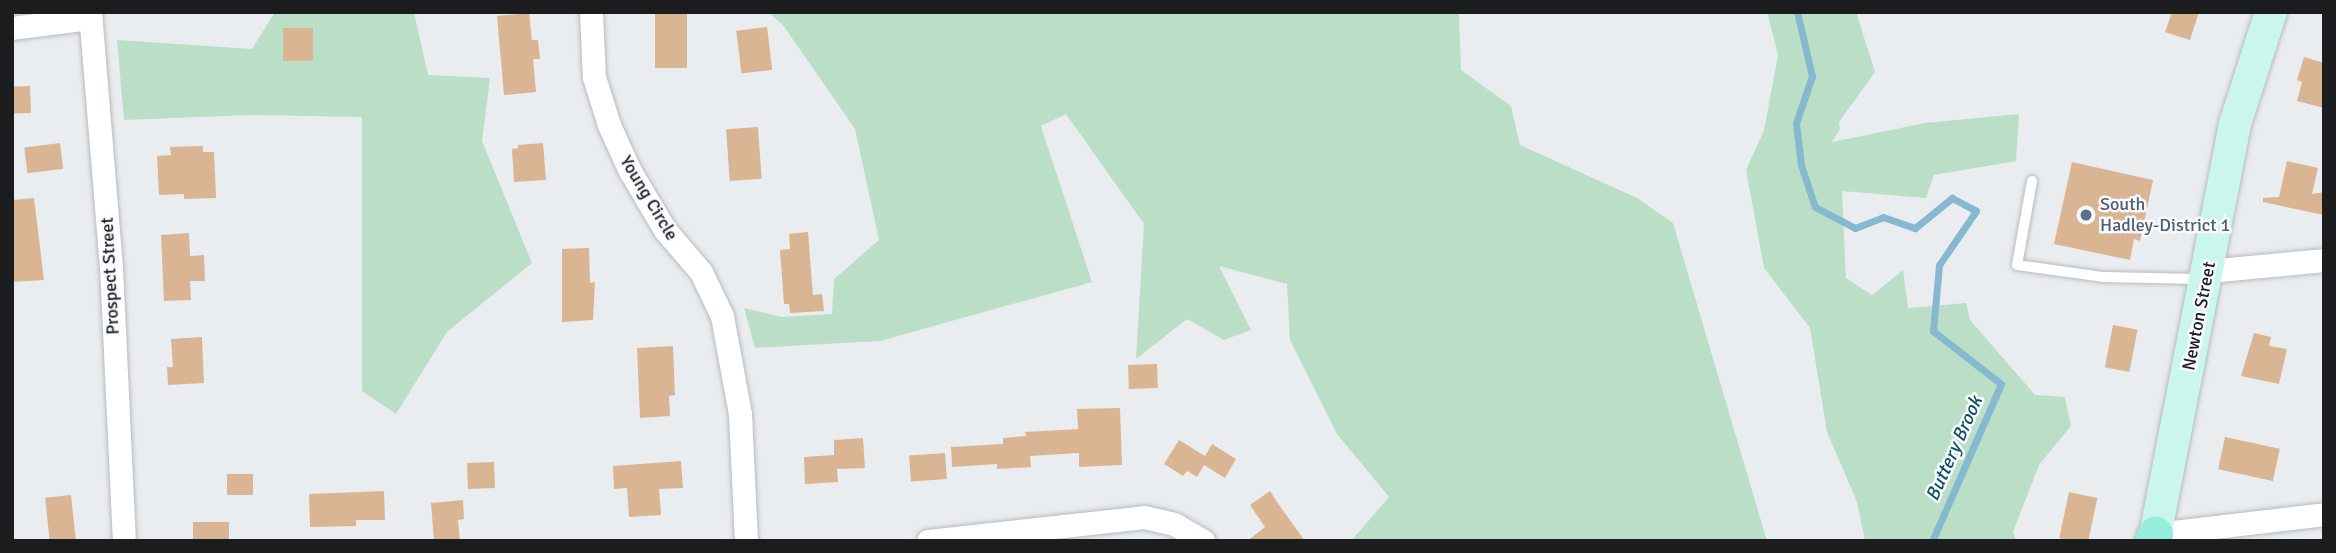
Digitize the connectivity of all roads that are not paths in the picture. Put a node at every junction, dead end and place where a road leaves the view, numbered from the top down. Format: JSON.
{"nodes":[{"id":1,"x":592,"y":12,"type":"edge"},
{"id":2,"x":2271,"y":12,"type":"edge"},
{"id":3,"x":90,"y":15,"type":"edge"},
{"id":4,"x":12,"y":28,"type":"edge"},
{"id":5,"x":2032,"y":181,"type":"dead end"},
{"id":6,"x":2324,"y":260,"type":"edge"},
{"id":7,"x":2208,"y":275,"type":"junction"},
{"id":8,"x":2324,"y":514,"type":"edge"},
{"id":9,"x":993,"y":537,"type":"edge"},
{"id":10,"x":2153,"y":539,"type":"edge"},
{"id":11,"x":124,"y":541,"type":"edge"},
{"id":12,"x":746,"y":541,"type":"edge"},
{"id":13,"x":928,"y":541,"type":"edge"},
{"id":14,"x":1204,"y":541,"type":"edge"}],
"edges":[{"from":1,"to":12,"type":"street","name":"Young Circle"},
{"from":2,"to":7,"type":"main road","name":"Newton Street"},
{"from":3,"to":4,"type":"street"},
{"from":3,"to":11,"type":"street","name":"Prospect Street"},
{"from":5,"to":7,"type":"lane"},
{"from":6,"to":7,"type":"street"},
{"from":7,"to":10,"type":"main road","name":"Newton Street"},
{"from":8,"to":10,"type":"street"},
{"from":9,"to":13,"type":"street"},
{"from":9,"to":14,"type":"street"}]}
